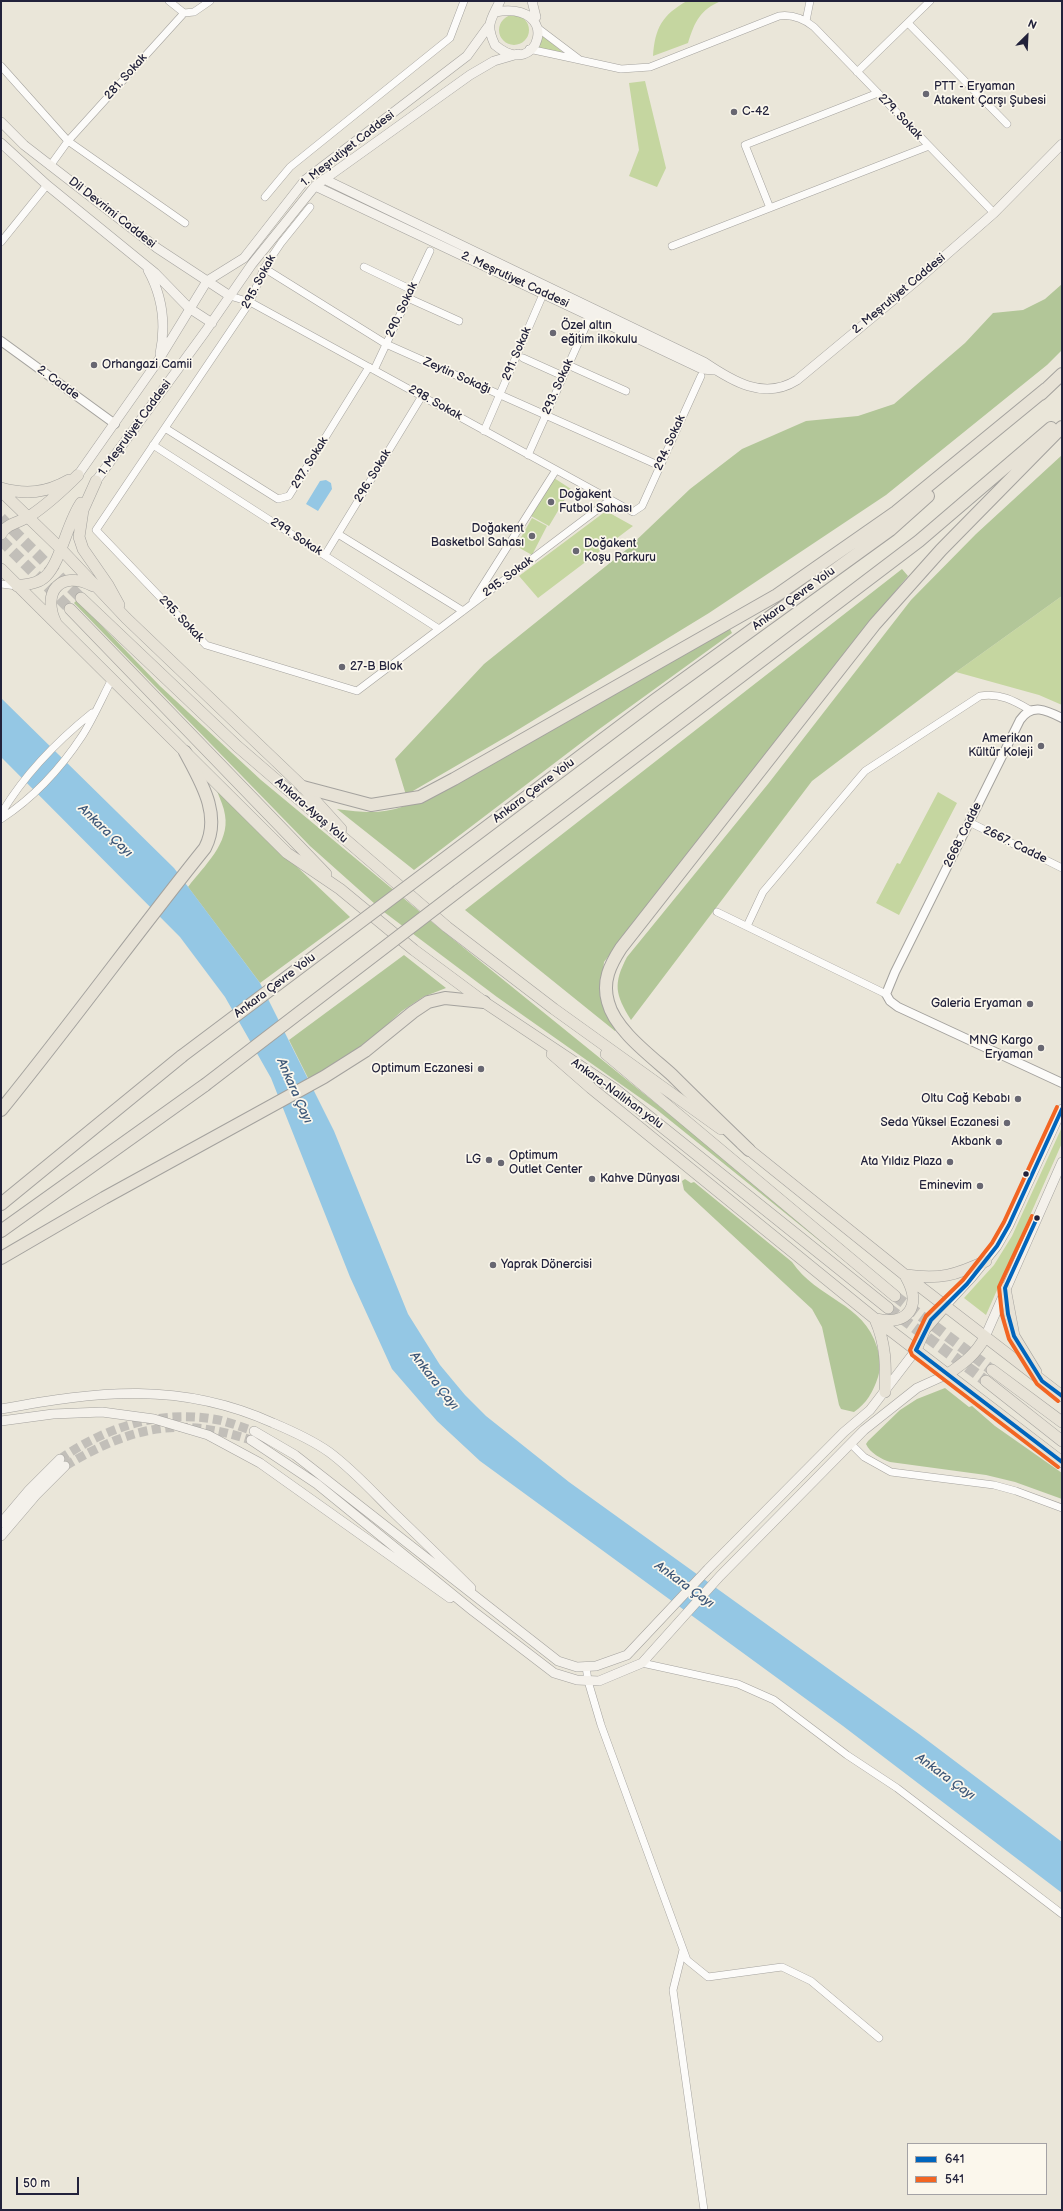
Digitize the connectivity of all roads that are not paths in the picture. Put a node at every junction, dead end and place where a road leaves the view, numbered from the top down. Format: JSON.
{"nodes":[{"id":1,"x":169,"y":1,"type":"edge"},
{"id":2,"x":210,"y":1,"type":"edge"},
{"id":3,"x":464,"y":1,"type":"edge"},
{"id":4,"x":500,"y":1,"type":"edge"},
{"id":5,"x":532,"y":1,"type":"edge"},
{"id":6,"x":809,"y":1,"type":"edge"},
{"id":7,"x":930,"y":1,"type":"edge"},
{"id":8,"x":495,"y":12,"type":"junction"},
{"id":9,"x":184,"y":13,"type":"junction"},
{"id":10,"x":806,"y":21,"type":"junction"},
{"id":11,"x":908,"y":23,"type":"junction"},
{"id":12,"x":538,"y":24,"type":"junction"},
{"id":13,"x":488,"y":27,"type":"junction"},
{"id":14,"x":529,"y":49,"type":"junction"},
{"id":15,"x":518,"y":54,"type":"junction"},
{"id":16,"x":580,"y":60,"type":"junction"},
{"id":17,"x":1,"y":66,"type":"edge"},
{"id":18,"x":857,"y":72,"type":"junction"},
{"id":19,"x":878,"y":93,"type":"junction"},
{"id":20,"x":1,"y":122,"type":"edge"},
{"id":21,"x":1007,"y":124,"type":"dead end"},
{"id":22,"x":68,"y":141,"type":"junction"},
{"id":23,"x":1,"y":143,"type":"edge"},
{"id":24,"x":1062,"y":144,"type":"edge"},
{"id":25,"x":929,"y":146,"type":"junction"},
{"id":26,"x":50,"y":166,"type":"junction"},
{"id":27,"x":324,"y":180,"type":"junction"},
{"id":28,"x":47,"y":185,"type":"junction"},
{"id":29,"x":315,"y":186,"type":"junction"},
{"id":30,"x":265,"y":197,"type":"dead end"},
{"id":31,"x":310,"y":207,"type":"dead end"},
{"id":32,"x":770,"y":208,"type":"junction"},
{"id":33,"x":994,"y":213,"type":"junction"},
{"id":34,"x":185,"y":223,"type":"dead end"},
{"id":35,"x":1,"y":242,"type":"edge"},
{"id":36,"x":672,"y":246,"type":"dead end"},
{"id":37,"x":430,"y":251,"type":"dead end"},
{"id":38,"x":144,"y":264,"type":"junction"},
{"id":39,"x":364,"y":267,"type":"dead end"},
{"id":40,"x":264,"y":268,"type":"junction"},
{"id":41,"x":207,"y":281,"type":"junction"},
{"id":42,"x":412,"y":290,"type":"junction"},
{"id":43,"x":230,"y":296,"type":"junction"},
{"id":44,"x":408,"y":298,"type":"junction"},
{"id":45,"x":541,"y":299,"type":"dead end"},
{"id":46,"x":250,"y":302,"type":"junction"},
{"id":47,"x":189,"y":308,"type":"junction"},
{"id":48,"x":589,"y":318,"type":"dead end"},
{"id":49,"x":459,"y":321,"type":"dead end"},
{"id":50,"x":212,"y":323,"type":"junction"},
{"id":51,"x":1,"y":341,"type":"edge"},
{"id":52,"x":386,"y":344,"type":"junction"},
{"id":53,"x":523,"y":358,"type":"dead end"},
{"id":54,"x":158,"y":361,"type":"junction"},
{"id":55,"x":568,"y":365,"type":"junction"},
{"id":56,"x":371,"y":369,"type":"junction"},
{"id":57,"x":716,"y":370,"type":"junction"},
{"id":58,"x":1062,"y":374,"type":"edge"},
{"id":59,"x":563,"y":376,"type":"junction"},
{"id":60,"x":701,"y":376,"type":"dead end"},
{"id":61,"x":1046,"y":389,"type":"junction"},
{"id":62,"x":626,"y":391,"type":"dead end"},
{"id":63,"x":500,"y":394,"type":"junction"},
{"id":64,"x":422,"y":396,"type":"junction"},
{"id":65,"x":546,"y":415,"type":"junction"},
{"id":66,"x":1062,"y":419,"type":"edge"},
{"id":67,"x":115,"y":424,"type":"junction"},
{"id":68,"x":1062,"y":427,"type":"edge"},
{"id":69,"x":165,"y":428,"type":"junction"},
{"id":70,"x":484,"y":431,"type":"junction"},
{"id":71,"x":153,"y":445,"type":"junction"},
{"id":72,"x":528,"y":455,"type":"junction"},
{"id":73,"x":660,"y":466,"type":"junction"},
{"id":74,"x":556,"y":470,"type":"junction"},
{"id":75,"x":78,"y":475,"type":"junction"},
{"id":76,"x":96,"y":481,"type":"junction"},
{"id":77,"x":1,"y":490,"type":"edge"},
{"id":78,"x":610,"y":500,"type":"junction"},
{"id":79,"x":638,"y":510,"type":"joint"},
{"id":80,"x":28,"y":517,"type":"junction"},
{"id":81,"x":1,"y":534,"type":"edge"},
{"id":82,"x":338,"y":534,"type":"junction"},
{"id":83,"x":60,"y":548,"type":"junction"},
{"id":84,"x":325,"y":555,"type":"junction"},
{"id":85,"x":1,"y":569,"type":"edge"},
{"id":86,"x":1,"y":584,"type":"edge"},
{"id":87,"x":17,"y":586,"type":"junction"},
{"id":88,"x":98,"y":589,"type":"junction"},
{"id":89,"x":81,"y":598,"type":"tunnel mouth"},
{"id":90,"x":470,"y":606,"type":"junction"},
{"id":91,"x":70,"y":609,"type":"tunnel mouth"},
{"id":92,"x":463,"y":611,"type":"junction"},
{"id":93,"x":126,"y":618,"type":"junction"},
{"id":94,"x":59,"y":628,"type":"junction"},
{"id":95,"x":439,"y":629,"type":"junction"},
{"id":96,"x":112,"y":680,"type":"junction"},
{"id":97,"x":1030,"y":710,"type":"junction"},
{"id":98,"x":95,"y":711,"type":"junction"},
{"id":99,"x":1062,"y":718,"type":"edge"},
{"id":100,"x":185,"y":752,"type":"junction"},
{"id":101,"x":303,"y":787,"type":"junction"},
{"id":102,"x":1,"y":814,"type":"edge"},
{"id":103,"x":1,"y":819,"type":"edge"},
{"id":104,"x":969,"y":822,"type":"junction"},
{"id":105,"x":372,"y":864,"type":"junction"},
{"id":106,"x":1062,"y":868,"type":"edge"},
{"id":107,"x":340,"y":889,"type":"junction"},
{"id":108,"x":717,"y":912,"type":"dead end"},
{"id":109,"x":747,"y":926,"type":"junction"},
{"id":110,"x":886,"y":994,"type":"junction"},
{"id":111,"x":484,"y":1002,"type":"junction"},
{"id":112,"x":554,"y":1009,"type":"junction"},
{"id":113,"x":522,"y":1028,"type":"junction"},
{"id":114,"x":1062,"y":1083,"type":"edge"},
{"id":115,"x":1062,"y":1109,"type":"edge"},
{"id":116,"x":1,"y":1110,"type":"edge"},
{"id":117,"x":749,"y":1150,"type":"junction"},
{"id":118,"x":1062,"y":1162,"type":"edge"},
{"id":119,"x":1,"y":1204,"type":"edge"},
{"id":120,"x":1,"y":1231,"type":"edge"},
{"id":121,"x":1,"y":1258,"type":"edge"},
{"id":122,"x":986,"y":1261,"type":"junction"},
{"id":123,"x":905,"y":1275,"type":"junction"},
{"id":124,"x":1005,"y":1288,"type":"junction"},
{"id":125,"x":895,"y":1296,"type":"tunnel mouth"},
{"id":126,"x":945,"y":1306,"type":"junction"},
{"id":127,"x":888,"y":1308,"type":"tunnel mouth"},
{"id":128,"x":874,"y":1318,"type":"junction"},
{"id":129,"x":985,"y":1337,"type":"junction"},
{"id":130,"x":916,"y":1350,"type":"junction"},
{"id":131,"x":992,"y":1370,"type":"tunnel mouth"},
{"id":132,"x":948,"y":1374,"type":"junction"},
{"id":133,"x":986,"y":1381,"type":"tunnel mouth"},
{"id":134,"x":1042,"y":1381,"type":"junction"},
{"id":135,"x":885,"y":1392,"type":"junction"},
{"id":136,"x":1062,"y":1396,"type":"edge"},
{"id":137,"x":1,"y":1409,"type":"edge"},
{"id":138,"x":1,"y":1421,"type":"edge"},
{"id":139,"x":1062,"y":1422,"type":"edge"},
{"id":140,"x":844,"y":1432,"type":"junction"},
{"id":141,"x":1062,"y":1441,"type":"edge"},
{"id":142,"x":851,"y":1444,"type":"junction"},
{"id":143,"x":1062,"y":1462,"type":"edge"},
{"id":144,"x":1062,"y":1508,"type":"edge"},
{"id":145,"x":1,"y":1523,"type":"edge"},
{"id":146,"x":1,"y":1536,"type":"edge"},
{"id":147,"x":500,"y":1615,"type":"junction"},
{"id":148,"x":493,"y":1626,"type":"junction"},
{"id":149,"x":642,"y":1663,"type":"junction"},
{"id":150,"x":586,"y":1666,"type":"junction"},
{"id":151,"x":588,"y":1681,"type":"junction"},
{"id":152,"x":1062,"y":1914,"type":"edge"},
{"id":153,"x":683,"y":1950,"type":"junction"},
{"id":154,"x":879,"y":2038,"type":"dead end"},
{"id":155,"x":704,"y":2210,"type":"edge"}],
"edges":[{"from":1,"to":9,"type":"street"},
{"from":2,"to":9,"type":"street","name":"281. Sokak"},
{"from":3,"to":30,"type":"street"},
{"from":4,"to":8,"type":"main road"},
{"from":5,"to":12,"type":"main road"},
{"from":6,"to":10,"type":"street"},
{"from":7,"to":11,"type":"street"},
{"from":8,"to":12,"type":"main road"},
{"from":8,"to":13,"type":"main road"},
{"from":9,"to":22,"type":"street","name":"281. Sokak"},
{"from":10,"to":16,"type":"street"},
{"from":10,"to":18,"type":"street","name":"279. Sokak"},
{"from":11,"to":18,"type":"street"},
{"from":11,"to":21,"type":"street"},
{"from":12,"to":14,"type":"main road"},
{"from":12,"to":16,"type":"street"},
{"from":13,"to":15,"type":"main road"},
{"from":13,"to":41,"type":"main road","name":"1. Meşrutiyet Caddesi"},
{"from":14,"to":15,"type":"main road"},
{"from":14,"to":16,"type":"street"},
{"from":15,"to":27,"type":"main road","name":"1. Meşrutiyet Caddesi"},
{"from":17,"to":22,"type":"street"},
{"from":18,"to":19,"type":"street","name":"279. Sokak"},
{"from":19,"to":25,"type":"street","name":"279. Sokak"},
{"from":19,"to":32,"type":"street"},
{"from":20,"to":26,"type":"main road","name":"Dil Devrimi Caddesi"},
{"from":22,"to":26,"type":"street","name":"281. Sokak"},
{"from":22,"to":34,"type":"street"},
{"from":23,"to":28,"type":"main road","name":"Dil Devrimi Caddesi"},
{"from":24,"to":33,"type":"main road","name":"2. Meşrutiyet Caddesi"},
{"from":25,"to":32,"type":"street"},
{"from":25,"to":33,"type":"street","name":"279. Sokak"},
{"from":26,"to":41,"type":"main road","name":"Dil Devrimi Caddesi"},
{"from":27,"to":29,"type":"main road","name":"1. Meşrutiyet Caddesi"},
{"from":27,"to":57,"type":"main road","name":"2. Meşrutiyet Caddesi"},
{"from":28,"to":35,"type":"street"},
{"from":28,"to":38,"type":"main road","name":"Dil Devrimi Caddesi"},
{"from":29,"to":43,"type":"main road","name":"1. Meşrutiyet Caddesi"},
{"from":29,"to":57,"type":"main road","name":"2. Meşrutiyet Caddesi"},
{"from":31,"to":40,"type":"street","name":"295. Sokak"},
{"from":32,"to":36,"type":"street"},
{"from":33,"to":57,"type":"main road","name":"2. Meşrutiyet Caddesi"},
{"from":37,"to":42,"type":"street","name":"290. Sokak"},
{"from":38,"to":47,"type":"main road","name":"Dil Devrimi Caddesi"},
{"from":38,"to":54,"type":"main road"},
{"from":39,"to":42,"type":"street"},
{"from":40,"to":46,"type":"street","name":"295. Sokak"},
{"from":40,"to":52,"type":"street","name":"Zeytin Sokağı"},
{"from":41,"to":43,"type":"main road","name":"Dil Devrimi Caddesi"},
{"from":41,"to":47,"type":"main road","name":"1. Meşrutiyet Caddesi"},
{"from":42,"to":44,"type":"street","name":"290. Sokak"},
{"from":43,"to":46,"type":"street","name":"298. Sokak"},
{"from":43,"to":50,"type":"main road","name":"1. Meşrutiyet Caddesi"},
{"from":44,"to":49,"type":"street"},
{"from":44,"to":52,"type":"street","name":"290. Sokak"},
{"from":45,"to":63,"type":"street","name":"291. Sokak"},
{"from":46,"to":56,"type":"street","name":"298. Sokak"},
{"from":46,"to":69,"type":"street","name":"295. Sokak"},
{"from":47,"to":50,"type":"main road","name":"Dil Devrimi Caddesi"},
{"from":47,"to":54,"type":"main road","name":"1. Meşrutiyet Caddesi"},
{"from":48,"to":55,"type":"street","name":"293. Sokak"},
{"from":50,"to":76,"type":"main road","name":"1. Meşrutiyet Caddesi"},
{"from":51,"to":67,"type":"street","name":"2. Cadde"},
{"from":52,"to":56,"type":"street","name":"290. Sokak"},
{"from":52,"to":63,"type":"street","name":"Zeytin Sokağı"},
{"from":53,"to":59,"type":"street"},
{"from":54,"to":67,"type":"main road","name":"1. Meşrutiyet Caddesi"},
{"from":55,"to":59,"type":"street","name":"293. Sokak"},
{"from":55,"to":62,"type":"street"},
{"from":56,"to":64,"type":"street","name":"298. Sokak"},
{"from":56,"to":69,"type":"street","name":"297. Sokak"},
{"from":58,"to":61,"type":"highway","name":"Ankara Çevre Yolu"},
{"from":59,"to":65,"type":"street","name":"293. Sokak"},
{"from":60,"to":73,"type":"street","name":"294. Sokak"},
{"from":61,"to":101,"type":"highway"},
{"from":61,"to":119,"type":"highway","name":"Ankara Çevre Yolu","bridge":true},
{"from":63,"to":65,"type":"street","name":"Zeytin Sokağı"},
{"from":63,"to":70,"type":"street","name":"291. Sokak"},
{"from":64,"to":70,"type":"street","name":"298. Sokak"},
{"from":64,"to":82,"type":"street","name":"296. Sokak"},
{"from":65,"to":72,"type":"street","name":"293. Sokak"},
{"from":65,"to":73,"type":"street","name":"Zeytin Sokağı"},
{"from":66,"to":120,"type":"highway","bridge":true},
{"from":67,"to":75,"type":"main road","name":"1. Meşrutiyet Caddesi"},
{"from":68,"to":117,"type":"highway"},
{"from":69,"to":71,"type":"street","name":"295. Sokak"},
{"from":70,"to":72,"type":"street","name":"298. Sokak"},
{"from":71,"to":84,"type":"street","name":"299. Sokak"},
{"from":71,"to":95,"type":"street","name":"295. Sokak"},
{"from":72,"to":74,"type":"street","name":"298. Sokak"},
{"from":73,"to":79,"type":"street","name":"294. Sokak"},
{"from":74,"to":78,"type":"street","name":"298. Sokak"},
{"from":74,"to":90,"type":"street"},
{"from":75,"to":77,"type":"highway"},
{"from":75,"to":80,"type":"highway"},
{"from":76,"to":83,"type":"highway"},
{"from":76,"to":93,"type":"highway"},
{"from":77,"to":80,"type":"highway"},
{"from":78,"to":79,"type":"street","name":"298. Sokak"},
{"from":78,"to":90,"type":"street","name":"295. Sokak"},
{"from":80,"to":81,"type":"highway"},
{"from":80,"to":83,"type":"highway"},
{"from":82,"to":84,"type":"street","name":"296. Sokak"},
{"from":82,"to":92,"type":"street"},
{"from":83,"to":87,"type":"highway"},
{"from":83,"to":88,"type":"highway"},
{"from":84,"to":95,"type":"street","name":"299. Sokak"},
{"from":85,"to":87,"type":"highway"},
{"from":86,"to":87,"type":"street"},
{"from":87,"to":94,"type":"highway"},
{"from":88,"to":93,"type":"highway"},
{"from":88,"to":94,"type":"highway"},
{"from":89,"to":105,"type":"highway","name":"Ankara-Ayaş Yolu"},
{"from":90,"to":92,"type":"street","name":"295. Sokak"},
{"from":91,"to":107,"type":"highway"},
{"from":92,"to":95,"type":"street","name":"295. Sokak"},
{"from":93,"to":101,"type":"highway"},
{"from":94,"to":96,"type":"highway"},
{"from":96,"to":98,"type":"street"},
{"from":96,"to":100,"type":"highway"},
{"from":97,"to":99,"type":"street"},
{"from":97,"to":104,"type":"street","name":"2668. Cadde"},
{"from":97,"to":109,"type":"street"},
{"from":98,"to":102,"type":"street"},
{"from":98,"to":103,"type":"street"},
{"from":100,"to":107,"type":"highway"},
{"from":100,"to":116,"type":"highway"},
{"from":101,"to":105,"type":"highway"},
{"from":104,"to":106,"type":"street","name":"2667. Cadde"},
{"from":104,"to":110,"type":"street","name":"2668. Cadde"},
{"from":105,"to":112,"type":"highway","name":"Ankara-Ayaş Yolu"},
{"from":107,"to":111,"type":"highway","name":"Ankara-Nallıhan yolu"},
{"from":108,"to":109,"type":"street"},
{"from":109,"to":110,"type":"street"},
{"from":110,"to":114,"type":"street"},
{"from":111,"to":113,"type":"highway","name":"Ankara-Nallıhan yolu"},
{"from":111,"to":121,"type":"highway"},
{"from":112,"to":117,"type":"highway"},
{"from":112,"to":125,"type":"highway","name":"Ankara-Nallıhan yolu"},
{"from":113,"to":127,"type":"highway","name":"Ankara-Nallıhan yolu"},
{"from":113,"to":128,"type":"highway"},
{"from":115,"to":122,"type":"main road"},
{"from":117,"to":123,"type":"highway"},
{"from":118,"to":124,"type":"main road"},
{"from":122,"to":123,"type":"highway"},
{"from":122,"to":126,"type":"main road"},
{"from":123,"to":126,"type":"highway"},
{"from":123,"to":128,"type":"highway"},
{"from":124,"to":129,"type":"main road"},
{"from":124,"to":134,"type":"highway"},
{"from":126,"to":129,"type":"highway"},
{"from":126,"to":130,"type":"highway"},
{"from":128,"to":130,"type":"highway"},
{"from":128,"to":135,"type":"highway"},
{"from":129,"to":132,"type":"highway"},
{"from":129,"to":134,"type":"highway"},
{"from":130,"to":132,"type":"highway"},
{"from":130,"to":135,"type":"main road"},
{"from":131,"to":139,"type":"highway"},
{"from":132,"to":142,"type":"main road"},
{"from":132,"to":143,"type":"highway"},
{"from":133,"to":141,"type":"highway"},
{"from":134,"to":136,"type":"highway"},
{"from":135,"to":140,"type":"main road"},
{"from":137,"to":147,"type":"main road"},
{"from":138,"to":148,"type":"main road"},
{"from":140,"to":142,"type":"main road"},
{"from":140,"to":150,"type":"main road"},
{"from":142,"to":144,"type":"street"},
{"from":142,"to":149,"type":"main road"},
{"from":145,"to":146,"type":"main road"},
{"from":147,"to":148,"type":"main road"},
{"from":147,"to":150,"type":"main road"},
{"from":148,"to":151,"type":"main road"},
{"from":149,"to":151,"type":"main road"},
{"from":149,"to":152,"type":"street"},
{"from":150,"to":151,"type":"street"},
{"from":151,"to":153,"type":"street"},
{"from":153,"to":154,"type":"street"},
{"from":153,"to":155,"type":"street"}]}
